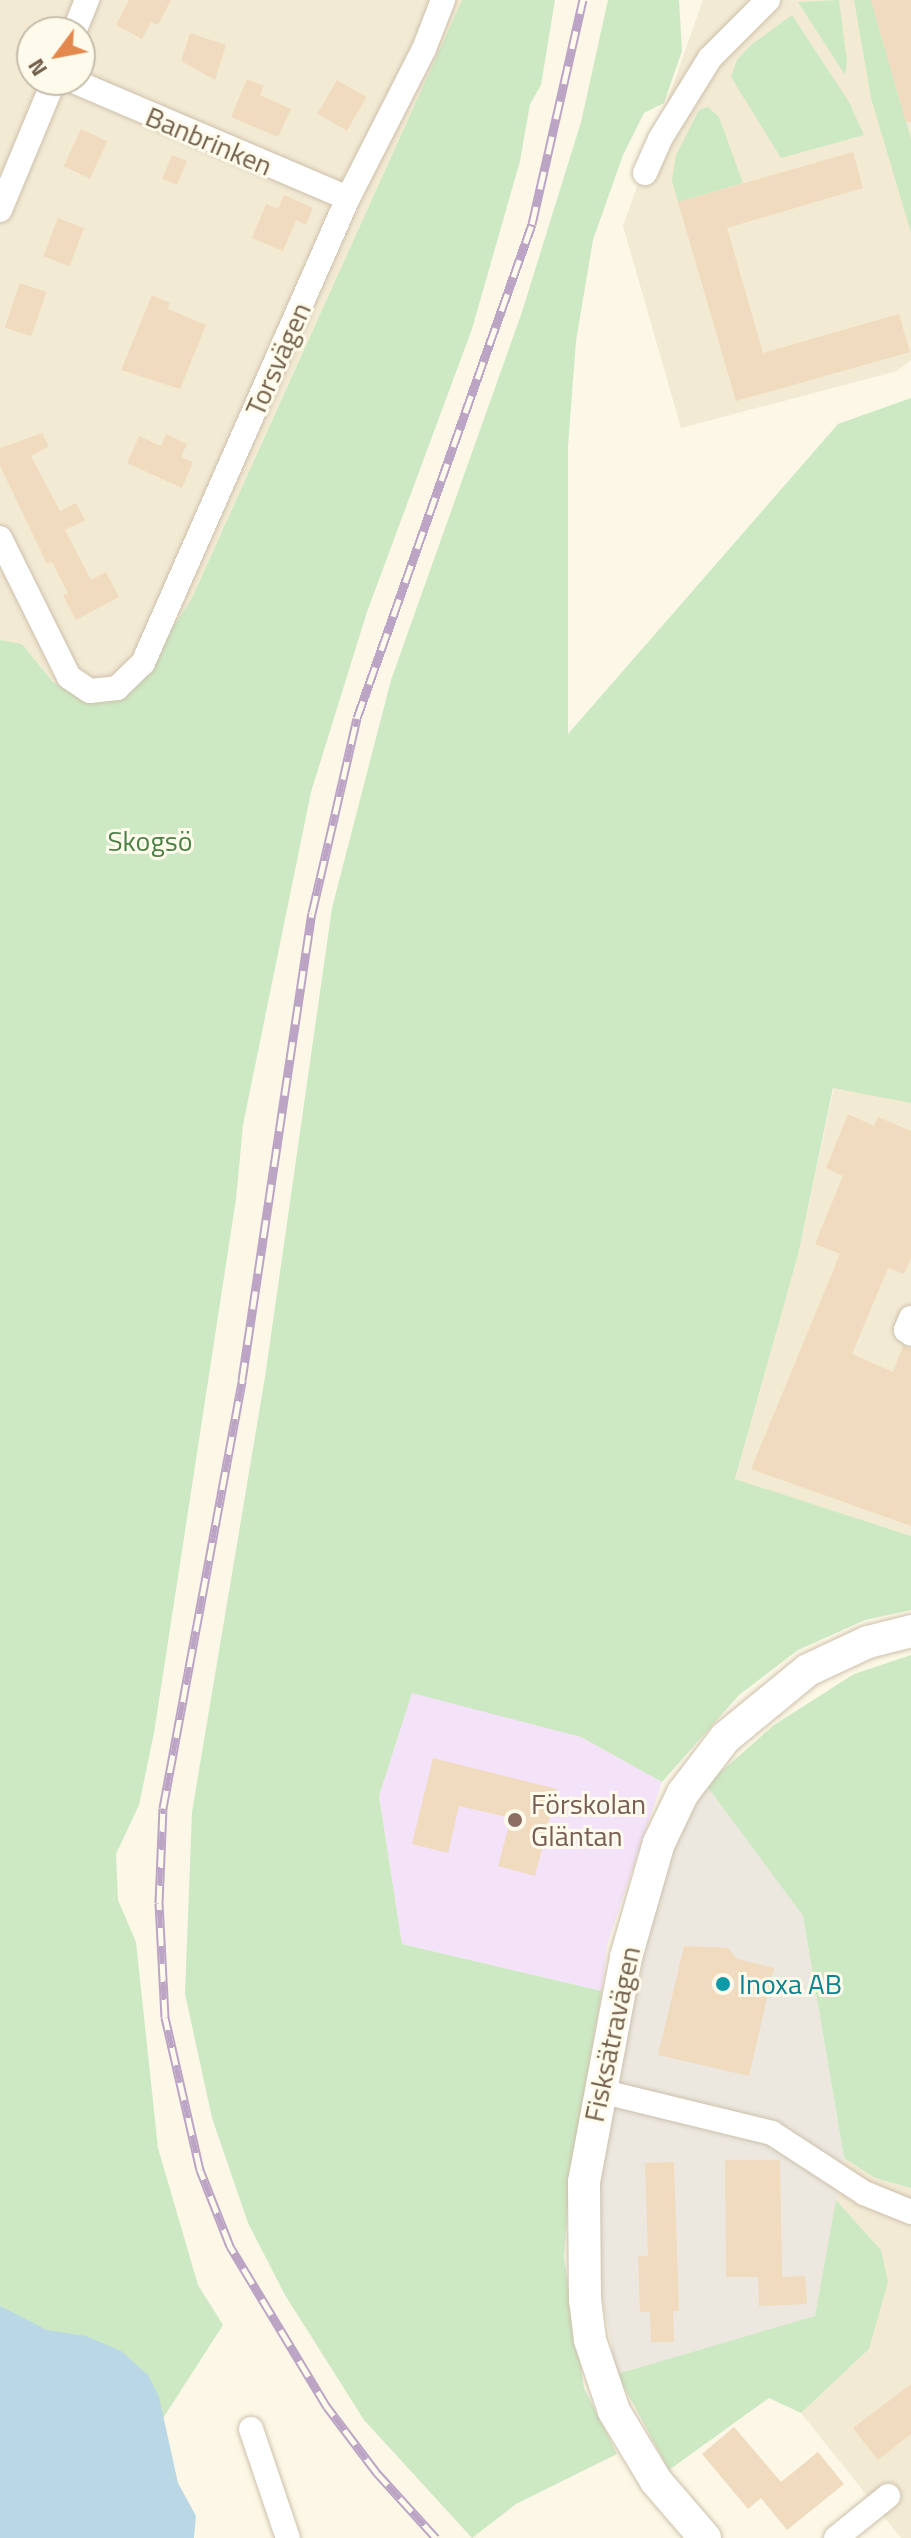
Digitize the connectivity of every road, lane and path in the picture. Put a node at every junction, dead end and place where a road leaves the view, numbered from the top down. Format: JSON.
{"nodes":[{"id":1,"x":443,"y":0,"type":"edge"},
{"id":2,"x":768,"y":0,"type":"edge"},
{"id":3,"x":96,"y":91,"type":"edge"},
{"id":4,"x":47,"y":96,"type":"edge"},
{"id":5,"x":645,"y":173,"type":"dead end"},
{"id":6,"x":348,"y":198,"type":"junction"},
{"id":7,"x":0,"y":210,"type":"edge"},
{"id":8,"x":0,"y":538,"type":"edge"},
{"id":9,"x":911,"y":1318,"type":"edge"},
{"id":10,"x":911,"y":1334,"type":"edge"},
{"id":11,"x":911,"y":1631,"type":"edge"},
{"id":12,"x":600,"y":2091,"type":"junction"},
{"id":13,"x":911,"y":2212,"type":"edge"},
{"id":14,"x":251,"y":2429,"type":"dead end"},
{"id":15,"x":888,"y":2496,"type":"dead end"},
{"id":16,"x":288,"y":2538,"type":"edge"},
{"id":17,"x":705,"y":2538,"type":"edge"},
{"id":18,"x":836,"y":2538,"type":"edge"}],
"edges":[{"from":1,"to":6,"type":"street","name":"Torsvägen"},
{"from":2,"to":5,"type":"street"},
{"from":3,"to":6,"type":"street","name":"Banbrinken"},
{"from":4,"to":7,"type":"street"},
{"from":6,"to":8,"type":"street","name":"Torsvägen"},
{"from":9,"to":10,"type":"street"},
{"from":11,"to":12,"type":"street","name":"Fisksätravägen"},
{"from":12,"to":13,"type":"street"},
{"from":12,"to":17,"type":"street","name":"Fisksätravägen"},
{"from":14,"to":16,"type":"street"},
{"from":15,"to":18,"type":"street"}]}
